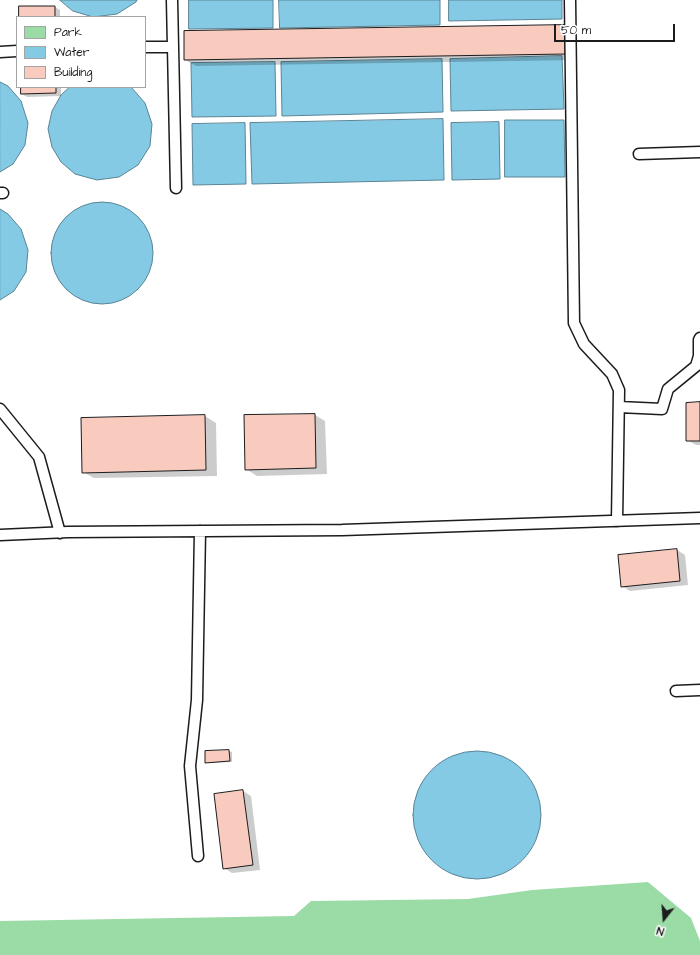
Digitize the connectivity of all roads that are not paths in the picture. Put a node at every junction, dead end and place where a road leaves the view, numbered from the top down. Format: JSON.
{"nodes":[{"id":1,"x":172,"y":0,"type":"edge"},
{"id":2,"x":570,"y":0,"type":"edge"},
{"id":3,"x":173,"y":47,"type":"junction"},
{"id":4,"x":146,"y":48,"type":"edge"},
{"id":5,"x":16,"y":51,"type":"edge"},
{"id":6,"x":0,"y":52,"type":"edge"},
{"id":7,"x":700,"y":152,"type":"edge"},
{"id":8,"x":639,"y":154,"type":"dead end"},
{"id":9,"x":176,"y":188,"type":"dead end"},
{"id":10,"x":700,"y":338,"type":"edge"},
{"id":11,"x":618,"y":407,"type":"junction"},
{"id":12,"x":0,"y":409,"type":"edge"},
{"id":13,"x":700,"y":518,"type":"edge"},
{"id":14,"x":617,"y":520,"type":"junction"},
{"id":15,"x":200,"y":531,"type":"junction"},
{"id":16,"x":60,"y":533,"type":"junction"},
{"id":17,"x":0,"y":535,"type":"edge"},
{"id":18,"x":700,"y":690,"type":"edge"},
{"id":19,"x":676,"y":691,"type":"dead end"},
{"id":20,"x":198,"y":856,"type":"dead end"}],
"edges":[{"from":1,"to":3,"type":"lane"},
{"from":2,"to":11,"type":"lane"},
{"from":3,"to":4,"type":"lane"},
{"from":3,"to":9,"type":"lane"},
{"from":5,"to":6,"type":"lane"},
{"from":7,"to":8,"type":"lane"},
{"from":10,"to":11,"type":"lane"},
{"from":11,"to":14,"type":"lane"},
{"from":12,"to":16,"type":"lane"},
{"from":13,"to":14,"type":"lane"},
{"from":14,"to":15,"type":"lane"},
{"from":15,"to":16,"type":"lane"},
{"from":15,"to":20,"type":"lane"},
{"from":16,"to":17,"type":"lane"},
{"from":18,"to":19,"type":"lane"}]}
